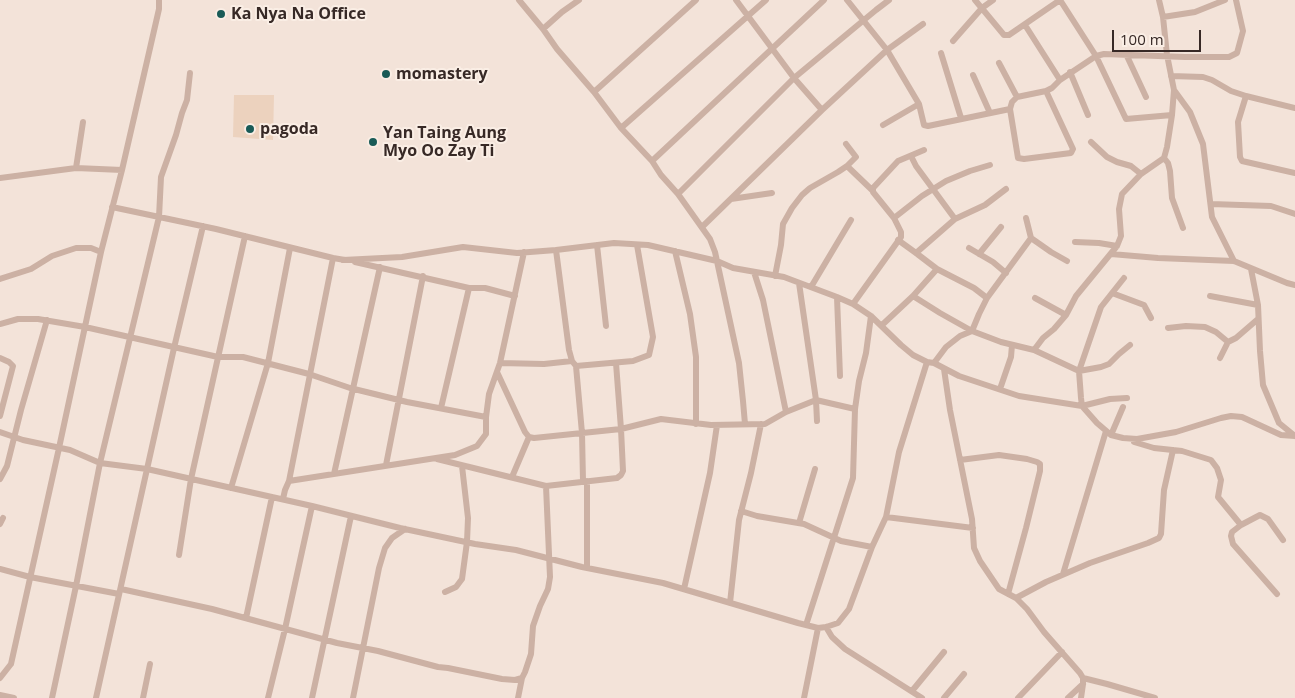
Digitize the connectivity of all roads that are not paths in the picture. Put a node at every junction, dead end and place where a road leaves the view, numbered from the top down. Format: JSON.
{"nodes":[{"id":1,"x":159,"y":0,"type":"edge"},
{"id":2,"x":519,"y":0,"type":"edge"},
{"id":3,"x":579,"y":0,"type":"edge"},
{"id":4,"x":696,"y":0,"type":"edge"},
{"id":5,"x":736,"y":0,"type":"edge"},
{"id":6,"x":766,"y":0,"type":"edge"},
{"id":7,"x":824,"y":0,"type":"edge"},
{"id":8,"x":847,"y":0,"type":"edge"},
{"id":9,"x":889,"y":0,"type":"edge"},
{"id":10,"x":975,"y":0,"type":"edge"},
{"id":11,"x":993,"y":0,"type":"edge"},
{"id":12,"x":1060,"y":0,"type":"edge"},
{"id":13,"x":1159,"y":0,"type":"edge"},
{"id":14,"x":1225,"y":0,"type":"edge"},
{"id":15,"x":1236,"y":0,"type":"edge"},
{"id":16,"x":982,"y":8,"type":"junction"},
{"id":17,"x":748,"y":16,"type":"junction"},
{"id":18,"x":1163,"y":17,"type":"junction"},
{"id":19,"x":862,"y":20,"type":"junction"},
{"id":20,"x":923,"y":24,"type":"dead end"},
{"id":21,"x":1025,"y":25,"type":"junction"},
{"id":22,"x":543,"y":29,"type":"junction"},
{"id":23,"x":953,"y":41,"type":"dead end"},
{"id":24,"x":772,"y":49,"type":"junction"},
{"id":25,"x":887,"y":50,"type":"junction"},
{"id":26,"x":941,"y":53,"type":"dead end"},
{"id":27,"x":1126,"y":54,"type":"junction"},
{"id":28,"x":1167,"y":55,"type":"junction"},
{"id":29,"x":1096,"y":56,"type":"junction"},
{"id":30,"x":999,"y":63,"type":"dead end"},
{"id":31,"x":1070,"y":72,"type":"junction"},
{"id":32,"x":190,"y":73,"type":"dead end"},
{"id":33,"x":973,"y":75,"type":"dead end"},
{"id":34,"x":1171,"y":76,"type":"junction"},
{"id":35,"x":794,"y":78,"type":"junction"},
{"id":36,"x":1060,"y":80,"type":"junction"},
{"id":37,"x":1046,"y":90,"type":"junction"},
{"id":38,"x":1174,"y":90,"type":"junction"},
{"id":39,"x":594,"y":92,"type":"junction"},
{"id":40,"x":1246,"y":96,"type":"junction"},
{"id":41,"x":1146,"y":97,"type":"dead end"},
{"id":42,"x":1017,"y":98,"type":"junction"},
{"id":43,"x":919,"y":104,"type":"junction"},
{"id":44,"x":1295,"y":108,"type":"edge"},
{"id":45,"x":1010,"y":109,"type":"junction"},
{"id":46,"x":822,"y":110,"type":"junction"},
{"id":47,"x":990,"y":113,"type":"junction"},
{"id":48,"x":1088,"y":115,"type":"dead end"},
{"id":49,"x":1172,"y":115,"type":"junction"},
{"id":50,"x":961,"y":118,"type":"junction"},
{"id":51,"x":83,"y":122,"type":"dead end"},
{"id":52,"x":883,"y":125,"type":"dead end"},
{"id":53,"x":621,"y":128,"type":"junction"},
{"id":54,"x":1092,"y":142,"type":"dead end"},
{"id":55,"x":846,"y":144,"type":"dead end"},
{"id":56,"x":924,"y":150,"type":"dead end"},
{"id":57,"x":911,"y":156,"type":"junction"},
{"id":58,"x":1164,"y":158,"type":"junction"},
{"id":59,"x":652,"y":161,"type":"junction"},
{"id":60,"x":990,"y":165,"type":"dead end"},
{"id":61,"x":846,"y":166,"type":"junction"},
{"id":62,"x":76,"y":168,"type":"junction"},
{"id":63,"x":122,"y":170,"type":"junction"},
{"id":64,"x":1295,"y":173,"type":"edge"},
{"id":65,"x":1141,"y":174,"type":"junction"},
{"id":66,"x":0,"y":178,"type":"edge"},
{"id":67,"x":933,"y":189,"type":"junction"},
{"id":68,"x":1006,"y":189,"type":"dead end"},
{"id":69,"x":872,"y":190,"type":"junction"},
{"id":70,"x":772,"y":193,"type":"dead end"},
{"id":71,"x":678,"y":194,"type":"junction"},
{"id":72,"x":730,"y":200,"type":"junction"},
{"id":73,"x":1211,"y":204,"type":"junction"},
{"id":74,"x":112,"y":207,"type":"junction"},
{"id":75,"x":1295,"y":214,"type":"edge"},
{"id":76,"x":159,"y":217,"type":"junction"},
{"id":77,"x":894,"y":218,"type":"junction"},
{"id":78,"x":1026,"y":218,"type":"dead end"},
{"id":79,"x":955,"y":219,"type":"junction"},
{"id":80,"x":851,"y":220,"type":"dead end"},
{"id":81,"x":203,"y":226,"type":"junction"},
{"id":82,"x":702,"y":227,"type":"junction"},
{"id":83,"x":1001,"y":227,"type":"dead end"},
{"id":84,"x":1183,"y":228,"type":"dead end"},
{"id":85,"x":245,"y":236,"type":"junction"},
{"id":86,"x":1031,"y":238,"type":"junction"},
{"id":87,"x":898,"y":240,"type":"junction"},
{"id":88,"x":1075,"y":242,"type":"dead end"},
{"id":89,"x":597,"y":245,"type":"junction"},
{"id":90,"x":637,"y":245,"type":"junction"},
{"id":91,"x":1117,"y":246,"type":"junction"},
{"id":92,"x":290,"y":248,"type":"junction"},
{"id":93,"x":969,"y":248,"type":"dead end"},
{"id":94,"x":556,"y":250,"type":"junction"},
{"id":95,"x":101,"y":252,"type":"junction"},
{"id":96,"x":524,"y":252,"type":"junction"},
{"id":97,"x":675,"y":252,"type":"junction"},
{"id":98,"x":916,"y":252,"type":"junction"},
{"id":99,"x":980,"y":254,"type":"junction"},
{"id":100,"x":1111,"y":254,"type":"junction"},
{"id":101,"x":333,"y":258,"type":"junction"},
{"id":102,"x":343,"y":260,"type":"junction"},
{"id":103,"x":717,"y":261,"type":"junction"},
{"id":104,"x":1066,"y":261,"type":"dead end"},
{"id":105,"x":1234,"y":261,"type":"junction"},
{"id":106,"x":380,"y":267,"type":"junction"},
{"id":107,"x":936,"y":269,"type":"junction"},
{"id":108,"x":1251,"y":269,"type":"junction"},
{"id":109,"x":754,"y":272,"type":"junction"},
{"id":110,"x":1006,"y":273,"type":"junction"},
{"id":111,"x":423,"y":276,"type":"junction"},
{"id":112,"x":775,"y":276,"type":"junction"},
{"id":113,"x":1124,"y":278,"type":"dead end"},
{"id":114,"x":0,"y":279,"type":"edge"},
{"id":115,"x":799,"y":283,"type":"junction"},
{"id":116,"x":1295,"y":284,"type":"edge"},
{"id":117,"x":811,"y":287,"type":"junction"},
{"id":118,"x":470,"y":288,"type":"junction"},
{"id":119,"x":1112,"y":293,"type":"junction"},
{"id":120,"x":515,"y":296,"type":"junction"},
{"id":121,"x":913,"y":296,"type":"junction"},
{"id":122,"x":1210,"y":296,"type":"dead end"},
{"id":123,"x":837,"y":297,"type":"junction"},
{"id":124,"x":987,"y":298,"type":"junction"},
{"id":125,"x":1035,"y":298,"type":"dead end"},
{"id":126,"x":852,"y":304,"type":"junction"},
{"id":127,"x":1258,"y":305,"type":"junction"},
{"id":128,"x":1066,"y":315,"type":"junction"},
{"id":129,"x":872,"y":316,"type":"junction"},
{"id":130,"x":1151,"y":318,"type":"dead end"},
{"id":131,"x":1258,"y":318,"type":"junction"},
{"id":132,"x":47,"y":320,"type":"junction"},
{"id":133,"x":0,"y":324,"type":"edge"},
{"id":134,"x":882,"y":325,"type":"junction"},
{"id":135,"x":606,"y":326,"type":"dead end"},
{"id":136,"x":85,"y":327,"type":"junction"},
{"id":137,"x":1168,"y":328,"type":"dead end"},
{"id":138,"x":972,"y":331,"type":"junction"},
{"id":139,"x":130,"y":337,"type":"junction"},
{"id":140,"x":1228,"y":342,"type":"junction"},
{"id":141,"x":1012,"y":345,"type":"junction"},
{"id":142,"x":1130,"y":345,"type":"dead end"},
{"id":143,"x":174,"y":348,"type":"junction"},
{"id":144,"x":1034,"y":350,"type":"junction"},
{"id":145,"x":218,"y":357,"type":"junction"},
{"id":146,"x":0,"y":358,"type":"edge"},
{"id":147,"x":1220,"y":358,"type":"dead end"},
{"id":148,"x":927,"y":362,"type":"junction"},
{"id":149,"x":268,"y":363,"type":"junction"},
{"id":150,"x":500,"y":363,"type":"junction"},
{"id":151,"x":574,"y":363,"type":"junction"},
{"id":152,"x":616,"y":363,"type":"junction"},
{"id":153,"x":934,"y":363,"type":"junction"},
{"id":154,"x":944,"y":369,"type":"junction"},
{"id":155,"x":1079,"y":371,"type":"junction"},
{"id":156,"x":497,"y":372,"type":"junction"},
{"id":157,"x":309,"y":374,"type":"junction"},
{"id":158,"x":840,"y":376,"type":"dead end"},
{"id":159,"x":353,"y":389,"type":"junction"},
{"id":160,"x":1000,"y":389,"type":"junction"},
{"id":161,"x":1127,"y":398,"type":"dead end"},
{"id":162,"x":399,"y":400,"type":"junction"},
{"id":163,"x":816,"y":400,"type":"junction"},
{"id":164,"x":1082,"y":406,"type":"junction"},
{"id":165,"x":1123,"y":406,"type":"dead end"},
{"id":166,"x":441,"y":408,"type":"junction"},
{"id":167,"x":855,"y":409,"type":"junction"},
{"id":168,"x":786,"y":412,"type":"junction"},
{"id":169,"x":0,"y":416,"type":"edge"},
{"id":170,"x":486,"y":417,"type":"junction"},
{"id":171,"x":817,"y":421,"type":"dead end"},
{"id":172,"x":696,"y":424,"type":"junction"},
{"id":173,"x":744,"y":424,"type":"junction"},
{"id":174,"x":761,"y":424,"type":"junction"},
{"id":175,"x":717,"y":425,"type":"junction"},
{"id":176,"x":621,"y":429,"type":"junction"},
{"id":177,"x":0,"y":432,"type":"edge"},
{"id":178,"x":582,"y":433,"type":"junction"},
{"id":179,"x":1109,"y":433,"type":"junction"},
{"id":180,"x":1295,"y":436,"type":"edge"},
{"id":181,"x":15,"y":437,"type":"junction"},
{"id":182,"x":530,"y":437,"type":"junction"},
{"id":183,"x":1123,"y":438,"type":"junction"},
{"id":184,"x":59,"y":448,"type":"junction"},
{"id":185,"x":1172,"y":450,"type":"junction"},
{"id":186,"x":434,"y":458,"type":"junction"},
{"id":187,"x":960,"y":460,"type":"junction"},
{"id":188,"x":100,"y":463,"type":"junction"},
{"id":189,"x":386,"y":465,"type":"junction"},
{"id":190,"x":462,"y":466,"type":"junction"},
{"id":191,"x":147,"y":469,"type":"junction"},
{"id":192,"x":815,"y":469,"type":"dead end"},
{"id":193,"x":2,"y":471,"type":"edge"},
{"id":194,"x":334,"y":474,"type":"junction"},
{"id":195,"x":512,"y":477,"type":"junction"},
{"id":196,"x":0,"y":479,"type":"edge"},
{"id":197,"x":191,"y":479,"type":"junction"},
{"id":198,"x":289,"y":481,"type":"junction"},
{"id":199,"x":585,"y":481,"type":"junction"},
{"id":200,"x":546,"y":486,"type":"junction"},
{"id":201,"x":231,"y":488,"type":"junction"},
{"id":202,"x":272,"y":497,"type":"junction"},
{"id":203,"x":283,"y":499,"type":"junction"},
{"id":204,"x":312,"y":506,"type":"junction"},
{"id":205,"x":742,"y":511,"type":"junction"},
{"id":206,"x":351,"y":516,"type":"junction"},
{"id":207,"x":886,"y":516,"type":"junction"},
{"id":208,"x":799,"y":523,"type":"junction"},
{"id":209,"x":1241,"y":525,"type":"junction"},
{"id":210,"x":973,"y":528,"type":"junction"},
{"id":211,"x":405,"y":529,"type":"junction"},
{"id":212,"x":835,"y":538,"type":"junction"},
{"id":213,"x":1283,"y":540,"type":"dead end"},
{"id":214,"x":467,"y":542,"type":"junction"},
{"id":215,"x":872,"y":547,"type":"junction"},
{"id":216,"x":179,"y":556,"type":"dead end"},
{"id":217,"x":549,"y":558,"type":"junction"},
{"id":218,"x":587,"y":568,"type":"junction"},
{"id":219,"x":0,"y":569,"type":"edge"},
{"id":220,"x":1063,"y":574,"type":"junction"},
{"id":221,"x":30,"y":577,"type":"junction"},
{"id":222,"x":76,"y":586,"type":"junction"},
{"id":223,"x":684,"y":589,"type":"junction"},
{"id":224,"x":120,"y":591,"type":"junction"},
{"id":225,"x":445,"y":592,"type":"dead end"},
{"id":226,"x":1008,"y":594,"type":"junction"},
{"id":227,"x":1277,"y":594,"type":"dead end"},
{"id":228,"x":1016,"y":598,"type":"junction"},
{"id":229,"x":730,"y":602,"type":"junction"},
{"id":230,"x":246,"y":618,"type":"junction"},
{"id":231,"x":806,"y":625,"type":"junction"},
{"id":232,"x":826,"y":627,"type":"junction"},
{"id":233,"x":818,"y":628,"type":"junction"},
{"id":234,"x":285,"y":629,"type":"junction"},
{"id":235,"x":324,"y":639,"type":"junction"},
{"id":236,"x":363,"y":648,"type":"junction"},
{"id":237,"x":944,"y":652,"type":"dead end"},
{"id":238,"x":1062,"y":652,"type":"junction"},
{"id":239,"x":150,"y":664,"type":"dead end"},
{"id":240,"x":964,"y":674,"type":"dead end"},
{"id":241,"x":0,"y":678,"type":"edge"},
{"id":242,"x":522,"y":678,"type":"junction"},
{"id":243,"x":1083,"y":681,"type":"junction"},
{"id":244,"x":912,"y":691,"type":"junction"},
{"id":245,"x":0,"y":695,"type":"edge"},
{"id":246,"x":14,"y":698,"type":"edge"},
{"id":247,"x":52,"y":698,"type":"edge"},
{"id":248,"x":96,"y":698,"type":"edge"},
{"id":249,"x":143,"y":698,"type":"edge"},
{"id":250,"x":268,"y":698,"type":"edge"},
{"id":251,"x":312,"y":698,"type":"edge"},
{"id":252,"x":353,"y":698,"type":"edge"},
{"id":253,"x":518,"y":698,"type":"edge"},
{"id":254,"x":804,"y":698,"type":"edge"},
{"id":255,"x":922,"y":698,"type":"edge"},
{"id":256,"x":944,"y":698,"type":"edge"},
{"id":257,"x":1018,"y":698,"type":"edge"},
{"id":258,"x":1068,"y":698,"type":"edge"},
{"id":259,"x":1081,"y":698,"type":"edge"},
{"id":260,"x":1155,"y":698,"type":"edge"}],
"edges":[{"from":1,"to":63,"type":"street"},
{"from":2,"to":22,"type":"street"},
{"from":3,"to":22,"type":"street"},
{"from":4,"to":39,"type":"street"},
{"from":5,"to":17,"type":"street"},
{"from":6,"to":17,"type":"street"},
{"from":7,"to":24,"type":"street"},
{"from":8,"to":19,"type":"street"},
{"from":9,"to":19,"type":"street"},
{"from":10,"to":16,"type":"street"},
{"from":11,"to":16,"type":"street"},
{"from":12,"to":21,"type":"street"},
{"from":12,"to":29,"type":"street"},
{"from":13,"to":18,"type":"street"},
{"from":14,"to":18,"type":"street"},
{"from":15,"to":28,"type":"street"},
{"from":16,"to":21,"type":"street"},
{"from":16,"to":23,"type":"street"},
{"from":17,"to":24,"type":"street"},
{"from":17,"to":53,"type":"street"},
{"from":18,"to":28,"type":"street"},
{"from":19,"to":25,"type":"street"},
{"from":19,"to":35,"type":"street"},
{"from":20,"to":25,"type":"street"},
{"from":21,"to":36,"type":"street"},
{"from":22,"to":39,"type":"street"},
{"from":24,"to":35,"type":"street"},
{"from":24,"to":59,"type":"street"},
{"from":25,"to":43,"type":"street"},
{"from":25,"to":46,"type":"street"},
{"from":26,"to":50,"type":"street"},
{"from":27,"to":28,"type":"street"},
{"from":27,"to":29,"type":"street"},
{"from":27,"to":41,"type":"street"},
{"from":28,"to":34,"type":"street"},
{"from":29,"to":31,"type":"street"},
{"from":29,"to":49,"type":"street"},
{"from":30,"to":42,"type":"street"},
{"from":31,"to":36,"type":"street"},
{"from":31,"to":48,"type":"street"},
{"from":32,"to":76,"type":"street"},
{"from":33,"to":47,"type":"street"},
{"from":34,"to":38,"type":"street"},
{"from":34,"to":40,"type":"street"},
{"from":35,"to":46,"type":"street"},
{"from":35,"to":71,"type":"street"},
{"from":36,"to":37,"type":"street"},
{"from":37,"to":42,"type":"street"},
{"from":37,"to":45,"type":"street"},
{"from":38,"to":49,"type":"street"},
{"from":38,"to":73,"type":"street"},
{"from":39,"to":53,"type":"street"},
{"from":40,"to":44,"type":"street"},
{"from":40,"to":64,"type":"street"},
{"from":42,"to":45,"type":"street"},
{"from":43,"to":50,"type":"street"},
{"from":43,"to":52,"type":"street"},
{"from":45,"to":47,"type":"street"},
{"from":46,"to":72,"type":"street"},
{"from":47,"to":50,"type":"street"},
{"from":49,"to":58,"type":"street"},
{"from":51,"to":62,"type":"street"},
{"from":53,"to":59,"type":"street"},
{"from":54,"to":65,"type":"street"},
{"from":55,"to":61,"type":"street"},
{"from":56,"to":57,"type":"street"},
{"from":57,"to":67,"type":"street"},
{"from":57,"to":69,"type":"street"},
{"from":58,"to":65,"type":"street"},
{"from":58,"to":84,"type":"street"},
{"from":59,"to":71,"type":"street"},
{"from":60,"to":67,"type":"street"},
{"from":61,"to":69,"type":"street"},
{"from":61,"to":112,"type":"street"},
{"from":62,"to":63,"type":"street"},
{"from":62,"to":66,"type":"street"},
{"from":63,"to":74,"type":"street"},
{"from":65,"to":91,"type":"street"},
{"from":67,"to":77,"type":"street"},
{"from":67,"to":79,"type":"street"},
{"from":68,"to":79,"type":"street"},
{"from":69,"to":77,"type":"street"},
{"from":70,"to":72,"type":"street"},
{"from":71,"to":82,"type":"street"},
{"from":72,"to":82,"type":"street"},
{"from":73,"to":75,"type":"street"},
{"from":73,"to":105,"type":"street"},
{"from":74,"to":76,"type":"street"},
{"from":74,"to":95,"type":"street"},
{"from":76,"to":81,"type":"street"},
{"from":76,"to":139,"type":"street"},
{"from":77,"to":87,"type":"street"},
{"from":78,"to":86,"type":"street"},
{"from":79,"to":98,"type":"street"},
{"from":80,"to":117,"type":"street"},
{"from":81,"to":85,"type":"street"},
{"from":81,"to":143,"type":"street"},
{"from":82,"to":103,"type":"street"},
{"from":83,"to":99,"type":"street"},
{"from":85,"to":92,"type":"street"},
{"from":85,"to":145,"type":"street"},
{"from":86,"to":104,"type":"street"},
{"from":86,"to":110,"type":"street"},
{"from":87,"to":98,"type":"street"},
{"from":87,"to":126,"type":"street"},
{"from":88,"to":91,"type":"street"},
{"from":89,"to":90,"type":"street"},
{"from":89,"to":94,"type":"street"},
{"from":89,"to":135,"type":"street"},
{"from":90,"to":97,"type":"street"},
{"from":90,"to":152,"type":"street"},
{"from":91,"to":100,"type":"street"},
{"from":92,"to":101,"type":"street"},
{"from":92,"to":149,"type":"street"},
{"from":93,"to":99,"type":"street"},
{"from":94,"to":96,"type":"street"},
{"from":94,"to":151,"type":"street"},
{"from":95,"to":114,"type":"street"},
{"from":95,"to":136,"type":"street"},
{"from":96,"to":102,"type":"street"},
{"from":96,"to":120,"type":"street"},
{"from":97,"to":103,"type":"street"},
{"from":97,"to":172,"type":"street"},
{"from":98,"to":107,"type":"street"},
{"from":99,"to":110,"type":"street"},
{"from":100,"to":105,"type":"street"},
{"from":100,"to":128,"type":"street"},
{"from":101,"to":102,"type":"street"},
{"from":101,"to":157,"type":"street"},
{"from":102,"to":106,"type":"street"},
{"from":103,"to":109,"type":"street"},
{"from":103,"to":173,"type":"street"},
{"from":105,"to":108,"type":"street"},
{"from":106,"to":111,"type":"street"},
{"from":106,"to":159,"type":"street"},
{"from":107,"to":121,"type":"street"},
{"from":107,"to":124,"type":"street"},
{"from":108,"to":116,"type":"street"},
{"from":108,"to":127,"type":"street"},
{"from":109,"to":112,"type":"street"},
{"from":109,"to":168,"type":"street"},
{"from":110,"to":124,"type":"street"},
{"from":111,"to":118,"type":"street"},
{"from":111,"to":162,"type":"street"},
{"from":112,"to":115,"type":"street"},
{"from":113,"to":119,"type":"street"},
{"from":115,"to":117,"type":"street"},
{"from":115,"to":163,"type":"street"},
{"from":117,"to":123,"type":"street"},
{"from":118,"to":120,"type":"street"},
{"from":118,"to":166,"type":"street"},
{"from":119,"to":130,"type":"street"},
{"from":119,"to":155,"type":"street"},
{"from":120,"to":150,"type":"street"},
{"from":121,"to":134,"type":"street"},
{"from":121,"to":138,"type":"street"},
{"from":122,"to":127,"type":"street"},
{"from":123,"to":126,"type":"street"},
{"from":123,"to":158,"type":"street"},
{"from":124,"to":138,"type":"street"},
{"from":125,"to":128,"type":"street"},
{"from":126,"to":129,"type":"street"},
{"from":127,"to":131,"type":"street"},
{"from":128,"to":144,"type":"street"},
{"from":129,"to":134,"type":"street"},
{"from":129,"to":167,"type":"street"},
{"from":131,"to":140,"type":"street"},
{"from":131,"to":180,"type":"street"},
{"from":132,"to":133,"type":"street"},
{"from":132,"to":136,"type":"street"},
{"from":132,"to":181,"type":"street"},
{"from":134,"to":148,"type":"street"},
{"from":136,"to":139,"type":"street"},
{"from":136,"to":184,"type":"street"},
{"from":137,"to":140,"type":"street"},
{"from":138,"to":141,"type":"street"},
{"from":138,"to":153,"type":"street"},
{"from":139,"to":143,"type":"street"},
{"from":139,"to":188,"type":"street"},
{"from":140,"to":147,"type":"street"},
{"from":141,"to":144,"type":"street"},
{"from":141,"to":160,"type":"street"},
{"from":142,"to":155,"type":"street"},
{"from":143,"to":145,"type":"street"},
{"from":143,"to":191,"type":"street"},
{"from":144,"to":155,"type":"street"},
{"from":145,"to":149,"type":"street"},
{"from":145,"to":197,"type":"street"},
{"from":146,"to":169,"type":"street"},
{"from":148,"to":153,"type":"street"},
{"from":148,"to":207,"type":"street"},
{"from":149,"to":157,"type":"street"},
{"from":149,"to":201,"type":"street"},
{"from":150,"to":151,"type":"street"},
{"from":150,"to":156,"type":"street"},
{"from":151,"to":152,"type":"street"},
{"from":151,"to":178,"type":"street"},
{"from":152,"to":176,"type":"street"},
{"from":153,"to":154,"type":"street"},
{"from":154,"to":160,"type":"street"},
{"from":154,"to":187,"type":"street"},
{"from":155,"to":164,"type":"street"},
{"from":156,"to":170,"type":"street"},
{"from":156,"to":182,"type":"street"},
{"from":157,"to":159,"type":"street"},
{"from":157,"to":198,"type":"street"},
{"from":159,"to":162,"type":"street"},
{"from":159,"to":194,"type":"street"},
{"from":160,"to":164,"type":"street"},
{"from":161,"to":164,"type":"street"},
{"from":162,"to":166,"type":"street"},
{"from":162,"to":189,"type":"street"},
{"from":163,"to":167,"type":"street"},
{"from":163,"to":168,"type":"street"},
{"from":163,"to":171,"type":"street"},
{"from":164,"to":179,"type":"street"},
{"from":165,"to":179,"type":"street"},
{"from":166,"to":170,"type":"street"},
{"from":167,"to":212,"type":"street"},
{"from":168,"to":174,"type":"street"},
{"from":170,"to":186,"type":"street"},
{"from":172,"to":175,"type":"street"},
{"from":172,"to":176,"type":"street"},
{"from":173,"to":174,"type":"street"},
{"from":173,"to":175,"type":"street"},
{"from":174,"to":205,"type":"street"},
{"from":175,"to":223,"type":"street"},
{"from":176,"to":178,"type":"street"},
{"from":176,"to":199,"type":"street"},
{"from":177,"to":181,"type":"street"},
{"from":178,"to":182,"type":"street"},
{"from":178,"to":199,"type":"street"},
{"from":179,"to":183,"type":"street"},
{"from":179,"to":220,"type":"street"},
{"from":180,"to":183,"type":"street"},
{"from":181,"to":184,"type":"street"},
{"from":181,"to":193,"type":"street"},
{"from":182,"to":195,"type":"street"},
{"from":183,"to":185,"type":"street"},
{"from":184,"to":188,"type":"street"},
{"from":184,"to":221,"type":"street"},
{"from":185,"to":209,"type":"street"},
{"from":185,"to":220,"type":"street"},
{"from":186,"to":189,"type":"street"},
{"from":186,"to":190,"type":"street"},
{"from":187,"to":210,"type":"street"},
{"from":187,"to":226,"type":"street"},
{"from":188,"to":191,"type":"street"},
{"from":188,"to":222,"type":"street"},
{"from":189,"to":194,"type":"street"},
{"from":190,"to":195,"type":"street"},
{"from":190,"to":214,"type":"street"},
{"from":191,"to":197,"type":"street"},
{"from":191,"to":224,"type":"street"},
{"from":192,"to":208,"type":"street"},
{"from":193,"to":196,"type":"street"},
{"from":194,"to":198,"type":"street"},
{"from":195,"to":200,"type":"street"},
{"from":197,"to":201,"type":"street"},
{"from":197,"to":216,"type":"street"},
{"from":198,"to":203,"type":"street"},
{"from":199,"to":200,"type":"street"},
{"from":199,"to":218,"type":"street"},
{"from":200,"to":217,"type":"street"},
{"from":201,"to":202,"type":"street"},
{"from":202,"to":203,"type":"street"},
{"from":202,"to":230,"type":"street"},
{"from":203,"to":204,"type":"street"},
{"from":204,"to":206,"type":"street"},
{"from":204,"to":234,"type":"street"},
{"from":205,"to":208,"type":"street"},
{"from":205,"to":229,"type":"street"},
{"from":206,"to":211,"type":"street"},
{"from":206,"to":235,"type":"street"},
{"from":207,"to":210,"type":"street"},
{"from":207,"to":215,"type":"street"},
{"from":208,"to":212,"type":"street"},
{"from":209,"to":213,"type":"street"},
{"from":209,"to":227,"type":"street"},
{"from":210,"to":226,"type":"street"},
{"from":211,"to":214,"type":"street"},
{"from":211,"to":236,"type":"street"},
{"from":212,"to":215,"type":"street"},
{"from":212,"to":231,"type":"street"},
{"from":214,"to":217,"type":"street"},
{"from":214,"to":225,"type":"street"},
{"from":215,"to":232,"type":"street"},
{"from":217,"to":218,"type":"street"},
{"from":217,"to":242,"type":"street"},
{"from":218,"to":223,"type":"street"},
{"from":219,"to":221,"type":"street"},
{"from":220,"to":228,"type":"street"},
{"from":221,"to":222,"type":"street"},
{"from":221,"to":241,"type":"street"},
{"from":222,"to":224,"type":"street"},
{"from":222,"to":247,"type":"street"},
{"from":223,"to":229,"type":"street"},
{"from":224,"to":230,"type":"street"},
{"from":224,"to":248,"type":"street"},
{"from":226,"to":228,"type":"street"},
{"from":228,"to":238,"type":"street"},
{"from":229,"to":231,"type":"street"},
{"from":230,"to":234,"type":"street"},
{"from":231,"to":233,"type":"street"},
{"from":232,"to":233,"type":"street"},
{"from":232,"to":244,"type":"street"},
{"from":233,"to":254,"type":"street"},
{"from":234,"to":235,"type":"street"},
{"from":234,"to":250,"type":"street"},
{"from":235,"to":236,"type":"street"},
{"from":235,"to":251,"type":"street"},
{"from":236,"to":242,"type":"street"},
{"from":236,"to":252,"type":"street"},
{"from":237,"to":244,"type":"street"},
{"from":238,"to":243,"type":"street"},
{"from":238,"to":257,"type":"street"},
{"from":239,"to":249,"type":"street"},
{"from":240,"to":256,"type":"street"},
{"from":242,"to":253,"type":"street"},
{"from":243,"to":258,"type":"street"},
{"from":243,"to":259,"type":"street"},
{"from":243,"to":260,"type":"street"},
{"from":244,"to":255,"type":"street"},
{"from":245,"to":246,"type":"street"}]}
